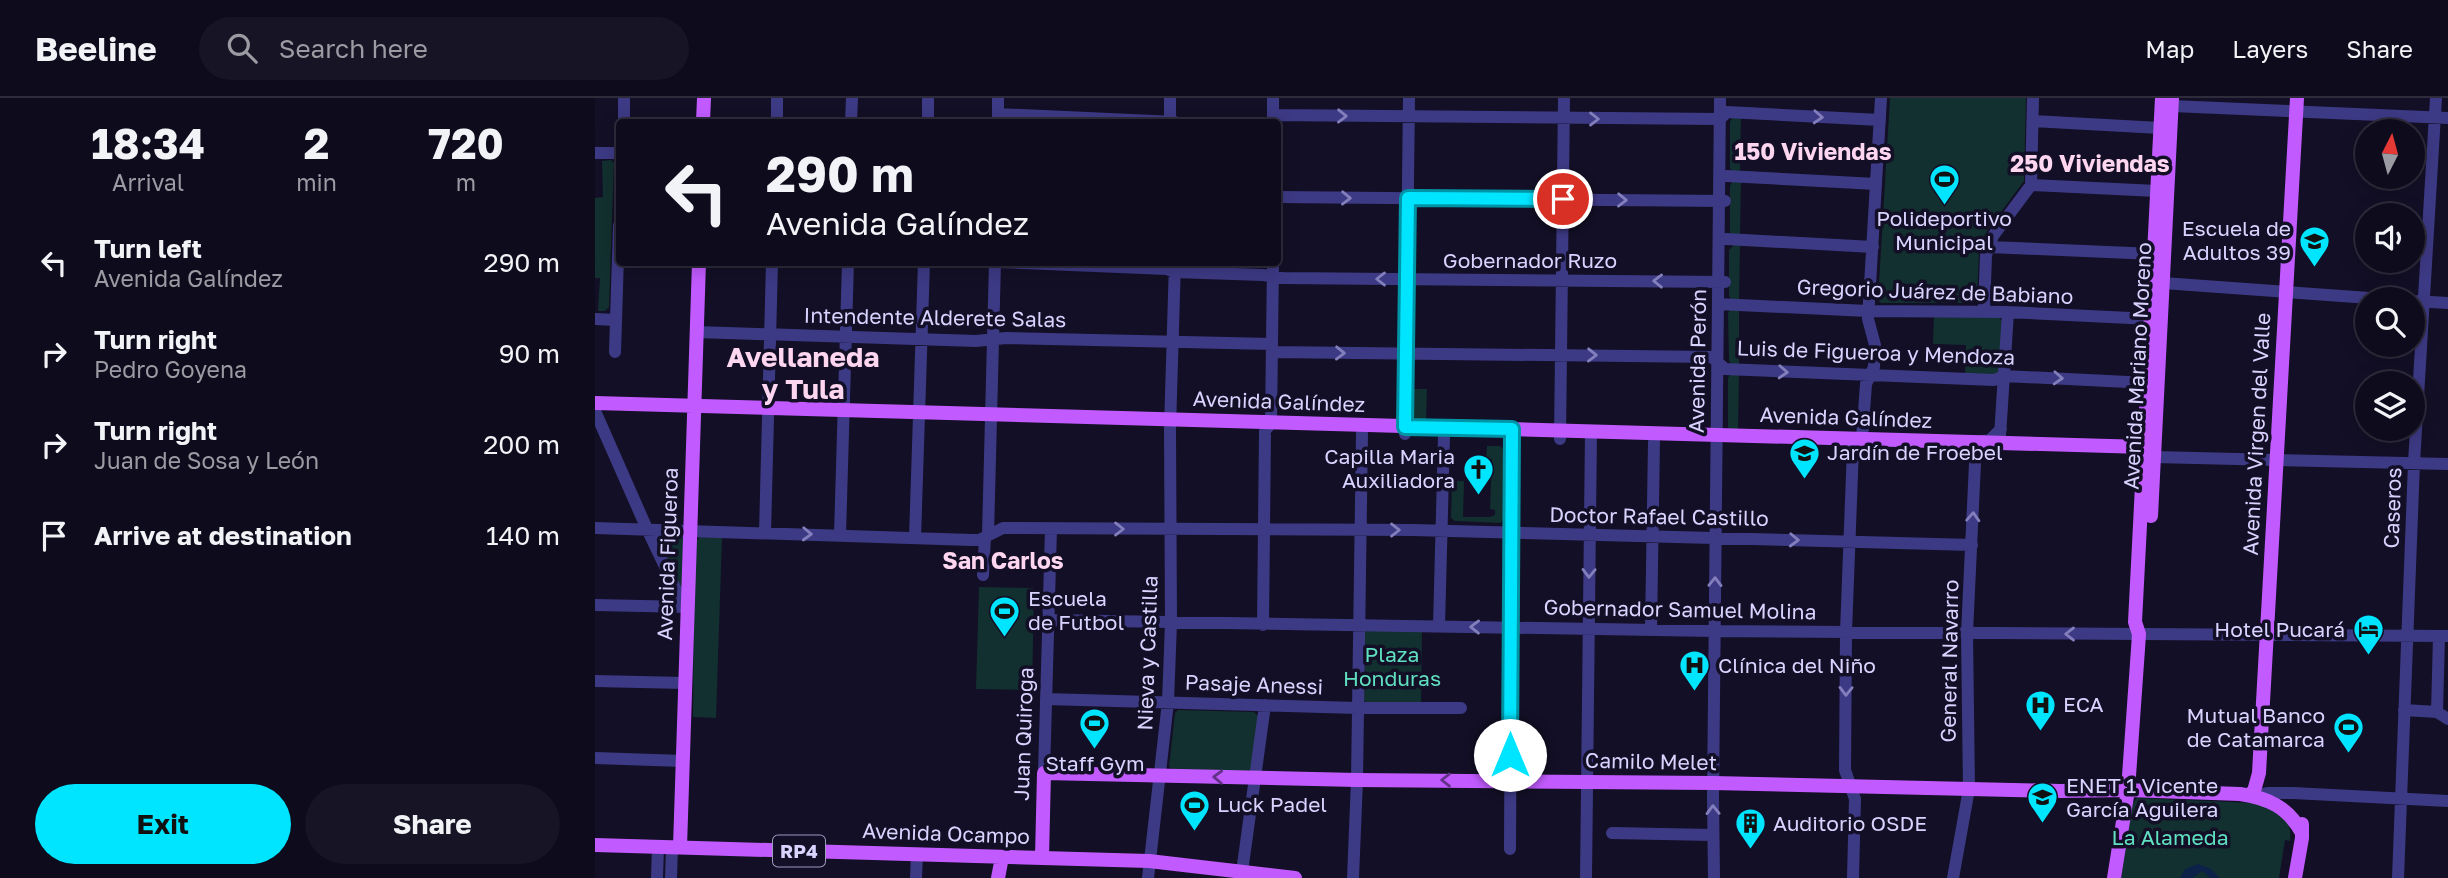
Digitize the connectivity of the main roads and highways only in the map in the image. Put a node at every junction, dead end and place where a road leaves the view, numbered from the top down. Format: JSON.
{"nodes":[{"id":1,"x":704,"y":98,"type":"edge"},
{"id":2,"x":2169,"y":101,"type":"edge"},
{"id":3,"x":2296,"y":104,"type":"edge"},
{"id":4,"x":703,"y":119,"type":"edge"},
{"id":5,"x":698,"y":266,"type":"edge"},
{"id":6,"x":595,"y":403,"type":"edge"},
{"id":7,"x":693,"y":411,"type":"junction"},
{"id":8,"x":595,"y":412,"type":"edge"},
{"id":9,"x":1268,"y":427,"type":"junction"},
{"id":10,"x":1405,"y":431,"type":"junction"},
{"id":11,"x":1512,"y":433,"type":"junction"},
{"id":12,"x":1591,"y":436,"type":"junction"},
{"id":13,"x":1719,"y":438,"type":"junction"},
{"id":14,"x":1976,"y":447,"type":"junction"},
{"id":15,"x":2147,"y":453,"type":"junction"},
{"id":16,"x":1044,"y":773,"type":"joint"},
{"id":17,"x":2128,"y":790,"type":"junction"},
{"id":18,"x":2262,"y":794,"type":"junction"},
{"id":19,"x":595,"y":845,"type":"edge"},
{"id":20,"x":670,"y":847,"type":"junction"},
{"id":21,"x":1002,"y":857,"type":"junction"},
{"id":22,"x":1042,"y":857,"type":"junction"},
{"id":23,"x":997,"y":878,"type":"edge"},
{"id":24,"x":1006,"y":878,"type":"edge"},
{"id":25,"x":1295,"y":878,"type":"edge"},
{"id":26,"x":2114,"y":878,"type":"edge"},
{"id":27,"x":2294,"y":878,"type":"edge"}],
"edges":[{"from":1,"to":4,"type":"main road"},
{"from":2,"to":15,"type":"main road","name":"Avenida Mariano Moreno"},
{"from":2,"to":15,"type":"main road","name":"Avenida Mariano Moreno"},
{"from":3,"to":18,"type":"main road","name":"Avenida Virgen del Valle"},
{"from":5,"to":7,"type":"main road","name":"Avenida Figueroa"},
{"from":6,"to":7,"type":"main road"},
{"from":7,"to":8,"type":"main road"},
{"from":7,"to":9,"type":"main road","name":"Avenida Galíndez"},
{"from":7,"to":20,"type":"main road","name":"Avenida Figueroa"},
{"from":9,"to":10,"type":"main road","name":"Avenida Galíndez"},
{"from":9,"to":10,"type":"main road","name":"Avenida Galíndez"},
{"from":10,"to":11,"type":"main road","name":"Avenida Galíndez"},
{"from":10,"to":11,"type":"main road","name":"Avenida Galíndez"},
{"from":11,"to":12,"type":"main road","name":"Avenida Galíndez"},
{"from":12,"to":13,"type":"main road","name":"Avenida Galíndez"},
{"from":12,"to":13,"type":"main road","name":"Avenida Galíndez"},
{"from":13,"to":14,"type":"main road","name":"Avenida Galíndez"},
{"from":14,"to":15,"type":"main road","name":"Avenida Galíndez"},
{"from":14,"to":15,"type":"main road","name":"Avenida Galíndez"},
{"from":15,"to":17,"type":"main road","name":"Avenida Mariano Moreno"},
{"from":17,"to":16,"type":"main road","name":"Camilo Melet","one_way":true},
{"from":16,"to":22,"type":"main road","name":"Juan Quiroga"},
{"from":17,"to":18,"type":"main road","name":"Camilo Melet"},
{"from":17,"to":26,"type":"main road","name":"Avenida Mariano Moreno"},
{"from":18,"to":27,"type":"main road"},
{"from":19,"to":20,"type":"main road","name":"Avenida Ocampo","number":"RP4"},
{"from":20,"to":21,"type":"main road","name":"Avenida Ocampo","number":"RP4"},
{"from":21,"to":22,"type":"main road","name":"Avenida Ocampo","number":"RP4"},
{"from":21,"to":23,"type":"main road"},
{"from":21,"to":24,"type":"main road"},
{"from":22,"to":25,"type":"main road","name":"Avenida Ocampo","number":"RP4"}]}
